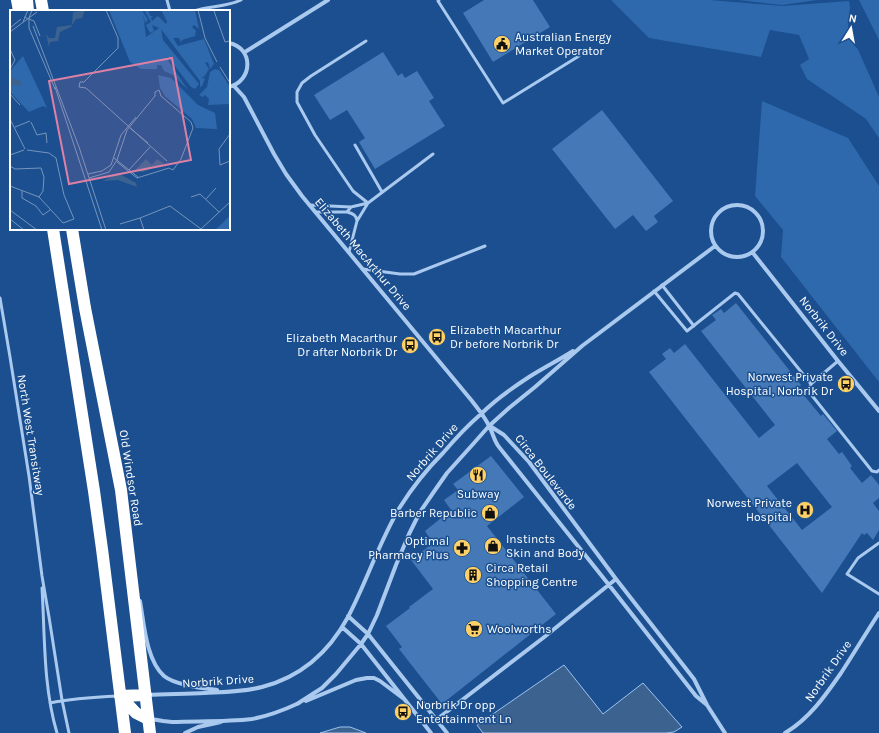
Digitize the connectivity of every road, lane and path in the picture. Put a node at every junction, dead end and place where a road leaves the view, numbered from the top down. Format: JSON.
{"nodes":[{"id":1,"x":17,"y":0,"type":"edge"},
{"id":2,"x":27,"y":0,"type":"edge"},
{"id":3,"x":41,"y":0,"type":"edge"},
{"id":4,"x":49,"y":0,"type":"edge"},
{"id":5,"x":167,"y":0,"type":"edge"},
{"id":6,"x":241,"y":0,"type":"edge"},
{"id":7,"x":328,"y":0,"type":"edge"},
{"id":8,"x":440,"y":0,"type":"edge"},
{"id":9,"x":19,"y":10,"type":"edge"},
{"id":10,"x":28,"y":10,"type":"edge"},
{"id":11,"x":43,"y":10,"type":"edge"},
{"id":12,"x":50,"y":10,"type":"edge"},
{"id":13,"x":170,"y":10,"type":"edge"},
{"id":14,"x":198,"y":10,"type":"edge"},
{"id":15,"x":366,"y":41,"type":"dead end"},
{"id":16,"x":230,"y":43,"type":"edge"},
{"id":17,"x":244,"y":52,"type":"junction"},
{"id":18,"x":579,"y":56,"type":"dead end"},
{"id":19,"x":234,"y":86,"type":"junction"},
{"id":20,"x":230,"y":87,"type":"edge"},
{"id":21,"x":355,"y":145,"type":"dead end"},
{"id":22,"x":433,"y":154,"type":"dead end"},
{"id":23,"x":382,"y":192,"type":"junction"},
{"id":24,"x":368,"y":203,"type":"junction"},
{"id":25,"x":309,"y":205,"type":"junction"},
{"id":26,"x":351,"y":206,"type":"junction"},
{"id":27,"x":315,"y":212,"type":"junction"},
{"id":28,"x":347,"y":212,"type":"junction"},
{"id":29,"x":357,"y":222,"type":"junction"},
{"id":30,"x":53,"y":230,"type":"edge"},
{"id":31,"x":72,"y":230,"type":"edge"},
{"id":32,"x":485,"y":246,"type":"dead end"},
{"id":33,"x":715,"y":246,"type":"junction"},
{"id":34,"x":348,"y":252,"type":"junction"},
{"id":35,"x":753,"y":253,"type":"junction"},
{"id":36,"x":363,"y":270,"type":"junction"},
{"id":37,"x":662,"y":285,"type":"junction"},
{"id":38,"x":654,"y":291,"type":"junction"},
{"id":39,"x":0,"y":298,"type":"edge"},
{"id":40,"x":694,"y":326,"type":"junction"},
{"id":41,"x":582,"y":346,"type":"junction"},
{"id":42,"x":838,"y":361,"type":"junction"},
{"id":43,"x":811,"y":384,"type":"junction"},
{"id":44,"x":879,"y":411,"type":"edge"},
{"id":45,"x":481,"y":413,"type":"junction"},
{"id":46,"x":489,"y":426,"type":"junction"},
{"id":47,"x":878,"y":473,"type":"edge"},
{"id":48,"x":121,"y":490,"type":"junction"},
{"id":49,"x":879,"y":543,"type":"edge"},
{"id":50,"x":42,"y":576,"type":"junction"},
{"id":51,"x":616,"y":579,"type":"junction"},
{"id":52,"x":137,"y":582,"type":"dead end"},
{"id":53,"x":609,"y":585,"type":"junction"},
{"id":54,"x":879,"y":594,"type":"edge"},
{"id":55,"x":139,"y":597,"type":"dead end"},
{"id":56,"x":879,"y":613,"type":"edge"},
{"id":57,"x":348,"y":616,"type":"junction"},
{"id":58,"x":342,"y":627,"type":"junction"},
{"id":59,"x":368,"y":634,"type":"junction"},
{"id":60,"x":361,"y":644,"type":"junction"},
{"id":61,"x":229,"y":692,"type":"junction"},
{"id":62,"x":146,"y":695,"type":"junction"},
{"id":63,"x":120,"y":696,"type":"junction"},
{"id":64,"x":404,"y":699,"type":"junction"},
{"id":65,"x":62,"y":700,"type":"junction"},
{"id":66,"x":50,"y":703,"type":"junction"},
{"id":67,"x":297,"y":704,"type":"junction"},
{"id":68,"x":707,"y":705,"type":"junction"},
{"id":69,"x":148,"y":719,"type":"junction"},
{"id":70,"x":231,"y":720,"type":"junction"},
{"id":71,"x":436,"y":720,"type":"junction"},
{"id":72,"x":57,"y":733,"type":"edge"},
{"id":73,"x":69,"y":733,"type":"edge"},
{"id":74,"x":125,"y":733,"type":"edge"},
{"id":75,"x":150,"y":733,"type":"edge"},
{"id":76,"x":185,"y":733,"type":"edge"},
{"id":77,"x":431,"y":733,"type":"edge"},
{"id":78,"x":447,"y":733,"type":"edge"},
{"id":79,"x":725,"y":733,"type":"edge"},
{"id":80,"x":785,"y":733,"type":"edge"}],
"edges":[{"from":1,"to":9,"type":"highway"},
{"from":2,"to":10,"type":"highway"},
{"from":3,"to":11,"type":"highway"},
{"from":4,"to":12,"type":"highway"},
{"from":5,"to":13,"type":"lane"},
{"from":6,"to":14,"type":"lane"},
{"from":7,"to":17,"type":"street"},
{"from":8,"to":18,"type":"lane"},
{"from":15,"to":24,"type":"lane"},
{"from":16,"to":17,"type":"street"},
{"from":17,"to":19,"type":"street"},
{"from":19,"to":20,"type":"street"},
{"from":19,"to":25,"type":"street","name":"Elizabeth MacArthur Drive"},
{"from":21,"to":23,"type":"lane"},
{"from":22,"to":23,"type":"lane"},
{"from":23,"to":24,"type":"lane"},
{"from":24,"to":26,"type":"lane"},
{"from":24,"to":29,"type":"lane"},
{"from":25,"to":26,"type":"lane"},
{"from":25,"to":27,"type":"street","name":"Elizabeth MacArthur Drive"},
{"from":26,"to":28,"type":"lane"},
{"from":27,"to":28,"type":"lane"},
{"from":27,"to":34,"type":"street","name":"Elizabeth MacArthur Drive"},
{"from":28,"to":29,"type":"lane"},
{"from":29,"to":34,"type":"lane"},
{"from":30,"to":63,"type":"highway"},
{"from":31,"to":48,"type":"highway","name":"Old Windsor Road"},
{"from":32,"to":36,"type":"lane"},
{"from":33,"to":35,"type":"street"},
{"from":33,"to":35,"type":"street"},
{"from":33,"to":37,"type":"street","name":"Norbrik Drive"},
{"from":34,"to":36,"type":"street","name":"Elizabeth MacArthur Drive"},
{"from":35,"to":42,"type":"street","name":"Norbrik Drive"},
{"from":36,"to":45,"type":"street","name":"Elizabeth MacArthur Drive"},
{"from":37,"to":38,"type":"street","name":"Norbrik Drive"},
{"from":37,"to":40,"type":"lane"},
{"from":38,"to":40,"type":"lane"},
{"from":38,"to":41,"type":"street","name":"Norbrik Drive"},
{"from":39,"to":50,"type":"lane","name":"North West Transitway"},
{"from":40,"to":43,"type":"lane"},
{"from":41,"to":45,"type":"street","name":"Norbrik Drive"},
{"from":41,"to":46,"type":"street","name":"Norbrik Drive"},
{"from":42,"to":43,"type":"lane"},
{"from":42,"to":44,"type":"street","name":"Norbrik Drive"},
{"from":43,"to":47,"type":"lane"},
{"from":45,"to":46,"type":"street","name":"Elizabeth MacArthur Drive"},
{"from":45,"to":57,"type":"street","name":"Norbrik Drive"},
{"from":46,"to":51,"type":"street","name":"Circa Boulevarde"},
{"from":46,"to":53,"type":"street","name":"Circa Boulevarde"},
{"from":46,"to":59,"type":"street","name":"Norbrik Drive"},
{"from":48,"to":52,"type":"street"},
{"from":48,"to":62,"type":"highway","name":"Old Windsor Road"},
{"from":49,"to":54,"type":"lane"},
{"from":50,"to":65,"type":"lane","name":"North West Transitway"},
{"from":50,"to":66,"type":"lane","name":"North West Transitway"},
{"from":51,"to":53,"type":"street"},
{"from":51,"to":68,"type":"street","name":"Circa Boulevarde"},
{"from":53,"to":68,"type":"street","name":"Circa Boulevarde"},
{"from":53,"to":71,"type":"street"},
{"from":55,"to":61,"type":"street"},
{"from":56,"to":80,"type":"street","name":"Norbrik Drive"},
{"from":57,"to":58,"type":"street","name":"Norbrik Drive"},
{"from":57,"to":59,"type":"street"},
{"from":58,"to":60,"type":"street","name":"Norbrik Drive"},
{"from":58,"to":61,"type":"street","name":"Norbrik Drive"},
{"from":59,"to":60,"type":"street","name":"Norbrik Drive"},
{"from":59,"to":71,"type":"street"},
{"from":60,"to":64,"type":"street","name":"Norbrik Drive"},
{"from":60,"to":67,"type":"street","name":"Norbrik Drive"},
{"from":61,"to":62,"type":"street","name":"Norbrik Drive"},
{"from":62,"to":63,"type":"highway"},
{"from":62,"to":69,"type":"highway","name":"Old Windsor Road"},
{"from":63,"to":65,"type":"lane"},
{"from":63,"to":69,"type":"highway"},
{"from":63,"to":74,"type":"highway"},
{"from":64,"to":67,"type":"street","name":"Norbrik Drive"},
{"from":64,"to":77,"type":"street","name":"Norbrik Drive"},
{"from":65,"to":66,"type":"lane"},
{"from":65,"to":73,"type":"lane","name":"North West Transitway"},
{"from":66,"to":72,"type":"lane","name":"North West Transitway"},
{"from":67,"to":70,"type":"street","name":"Norbrik Drive"},
{"from":68,"to":79,"type":"street","name":"Circa Boulevarde"},
{"from":69,"to":70,"type":"street","name":"Norbrik Drive"},
{"from":69,"to":75,"type":"highway","name":"Old Windsor Road"},
{"from":70,"to":76,"type":"street"},
{"from":71,"to":78,"type":"street"}]}
